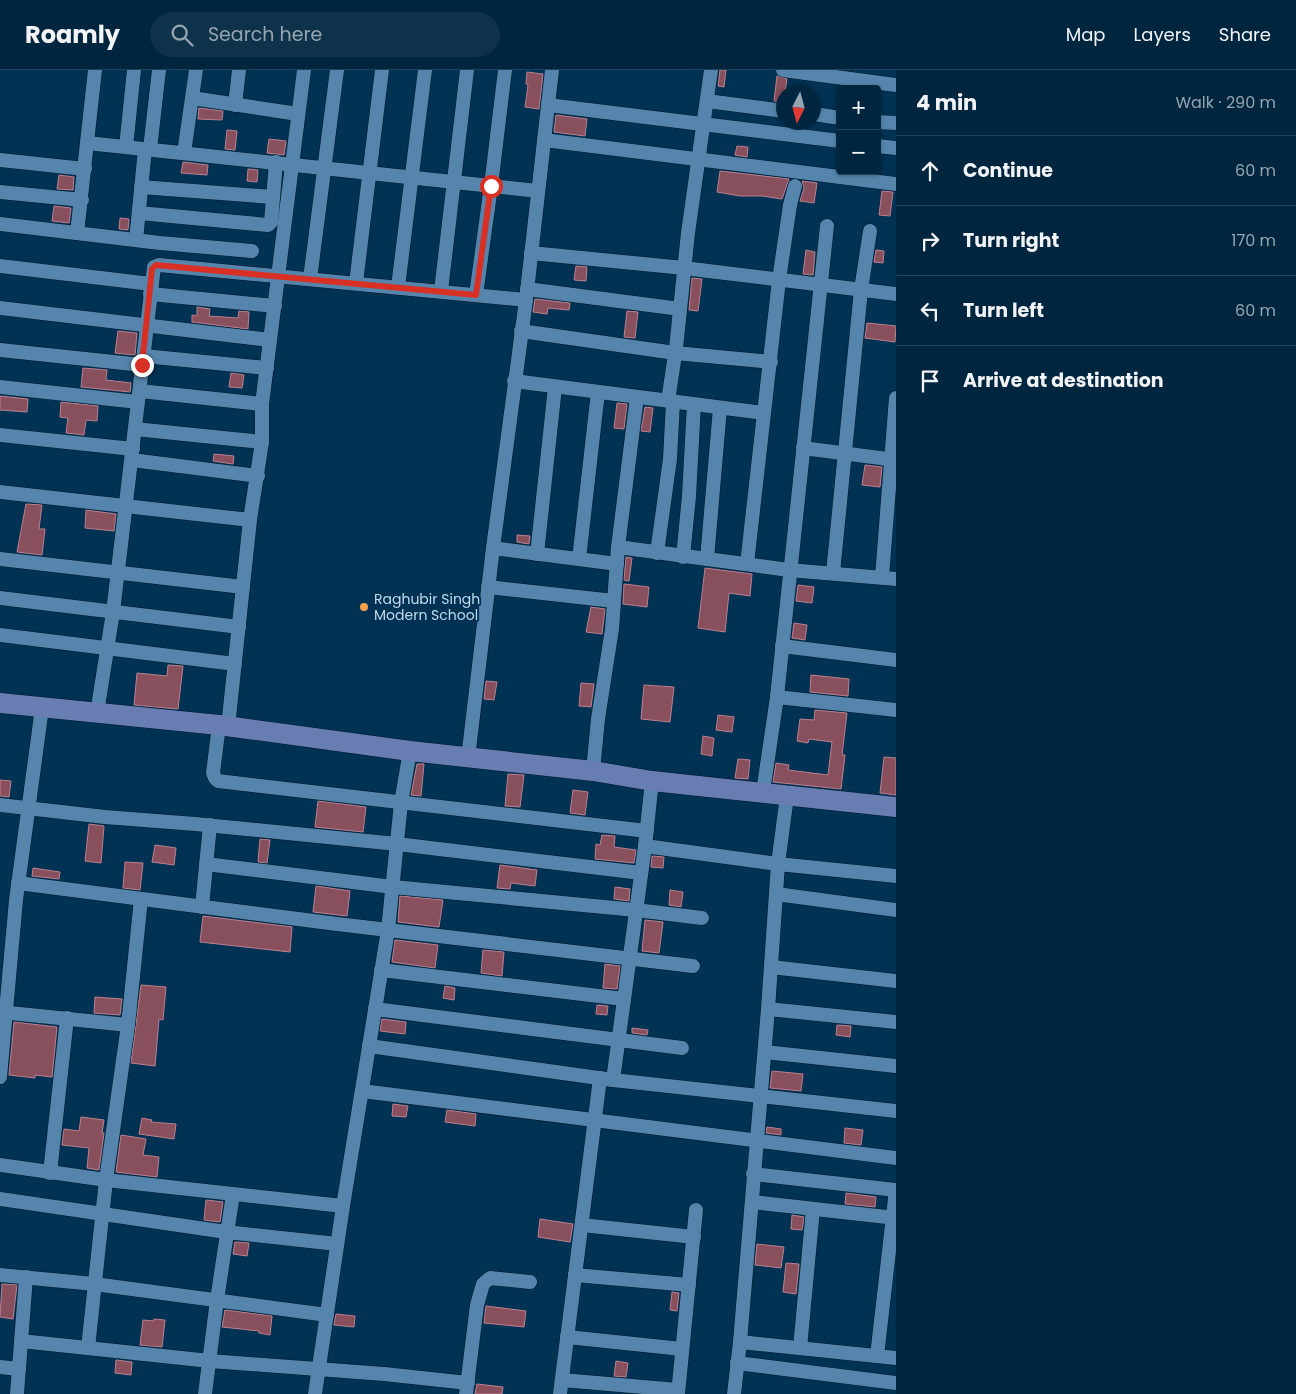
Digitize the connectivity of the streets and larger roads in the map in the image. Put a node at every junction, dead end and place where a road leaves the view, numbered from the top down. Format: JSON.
{"nodes":[{"id":1,"x":95,"y":70,"type":"edge"},
{"id":2,"x":134,"y":70,"type":"edge"},
{"id":3,"x":159,"y":70,"type":"edge"},
{"id":4,"x":196,"y":70,"type":"edge"},
{"id":5,"x":239,"y":70,"type":"edge"},
{"id":6,"x":304,"y":70,"type":"edge"},
{"id":7,"x":337,"y":70,"type":"edge"},
{"id":8,"x":382,"y":70,"type":"edge"},
{"id":9,"x":425,"y":70,"type":"edge"},
{"id":10,"x":467,"y":70,"type":"edge"},
{"id":11,"x":505,"y":70,"type":"edge"},
{"id":12,"x":552,"y":70,"type":"edge"},
{"id":13,"x":711,"y":70,"type":"edge"},
{"id":14,"x":783,"y":70,"type":"edge"},
{"id":15,"x":879,"y":76,"type":"edge"},
{"id":16,"x":896,"y":85,"type":"edge"},
{"id":17,"x":192,"y":98,"type":"junction"},
{"id":18,"x":707,"y":101,"type":"junction"},
{"id":19,"x":234,"y":105,"type":"junction"},
{"id":20,"x":548,"y":105,"type":"junction"},
{"id":21,"x":776,"y":110,"type":"edge"},
{"id":22,"x":298,"y":114,"type":"junction"},
{"id":23,"x":821,"y":115,"type":"edge"},
{"id":24,"x":836,"y":117,"type":"edge"},
{"id":25,"x":881,"y":122,"type":"edge"},
{"id":26,"x":703,"y":123,"type":"junction"},
{"id":27,"x":896,"y":124,"type":"edge"},
{"id":28,"x":544,"y":140,"type":"junction"},
{"id":29,"x":836,"y":140,"type":"edge"},
{"id":30,"x":87,"y":143,"type":"junction"},
{"id":31,"x":881,"y":146,"type":"edge"},
{"id":32,"x":126,"y":147,"type":"junction"},
{"id":33,"x":896,"y":148,"type":"edge"},
{"id":34,"x":148,"y":149,"type":"junction"},
{"id":35,"x":184,"y":153,"type":"junction"},
{"id":36,"x":0,"y":160,"type":"edge"},
{"id":37,"x":698,"y":160,"type":"junction"},
{"id":38,"x":276,"y":162,"type":"junction"},
{"id":39,"x":292,"y":164,"type":"junction"},
{"id":40,"x":324,"y":168,"type":"junction"},
{"id":41,"x":85,"y":169,"type":"junction"},
{"id":42,"x":369,"y":172,"type":"junction"},
{"id":43,"x":412,"y":177,"type":"junction"},
{"id":44,"x":454,"y":182,"type":"junction"},
{"id":45,"x":896,"y":184,"type":"edge"},
{"id":46,"x":491,"y":186,"type":"junction"},
{"id":47,"x":795,"y":186,"type":"dead end"},
{"id":48,"x":141,"y":187,"type":"junction"},
{"id":49,"x":538,"y":191,"type":"junction"},
{"id":50,"x":0,"y":192,"type":"edge"},
{"id":51,"x":272,"y":198,"type":"junction"},
{"id":52,"x":82,"y":200,"type":"junction"},
{"id":53,"x":139,"y":213,"type":"junction"},
{"id":54,"x":0,"y":224,"type":"edge"},
{"id":55,"x":826,"y":226,"type":"dead end"},
{"id":56,"x":870,"y":231,"type":"dead end"},
{"id":57,"x":78,"y":233,"type":"junction"},
{"id":58,"x":136,"y":240,"type":"junction"},
{"id":59,"x":252,"y":251,"type":"dead end"},
{"id":60,"x":531,"y":252,"type":"junction"},
{"id":61,"x":0,"y":266,"type":"edge"},
{"id":62,"x":684,"y":268,"type":"junction"},
{"id":63,"x":279,"y":276,"type":"junction"},
{"id":64,"x":310,"y":279,"type":"junction"},
{"id":65,"x":780,"y":280,"type":"junction"},
{"id":66,"x":356,"y":283,"type":"junction"},
{"id":67,"x":821,"y":285,"type":"junction"},
{"id":68,"x":398,"y":287,"type":"junction"},
{"id":69,"x":150,"y":289,"type":"junction"},
{"id":70,"x":861,"y":290,"type":"junction"},
{"id":71,"x":441,"y":291,"type":"junction"},
{"id":72,"x":896,"y":294,"type":"edge"},
{"id":73,"x":476,"y":295,"type":"junction"},
{"id":74,"x":526,"y":295,"type":"junction"},
{"id":75,"x":275,"y":306,"type":"junction"},
{"id":76,"x":0,"y":308,"type":"edge"},
{"id":77,"x":680,"y":309,"type":"junction"},
{"id":78,"x":147,"y":325,"type":"junction"},
{"id":79,"x":521,"y":331,"type":"junction"},
{"id":80,"x":270,"y":340,"type":"junction"},
{"id":81,"x":0,"y":350,"type":"edge"},
{"id":82,"x":674,"y":353,"type":"junction"},
{"id":83,"x":143,"y":360,"type":"junction"},
{"id":84,"x":771,"y":362,"type":"junction"},
{"id":85,"x":267,"y":368,"type":"junction"},
{"id":86,"x":514,"y":381,"type":"junction"},
{"id":87,"x":0,"y":387,"type":"edge"},
{"id":88,"x":555,"y":387,"type":"junction"},
{"id":89,"x":598,"y":392,"type":"junction"},
{"id":90,"x":139,"y":396,"type":"junction"},
{"id":91,"x":637,"y":397,"type":"junction"},
{"id":92,"x":896,"y":398,"type":"edge"},
{"id":93,"x":670,"y":401,"type":"junction"},
{"id":94,"x":262,"y":404,"type":"junction"},
{"id":95,"x":694,"y":404,"type":"junction"},
{"id":96,"x":720,"y":408,"type":"junction"},
{"id":97,"x":764,"y":413,"type":"junction"},
{"id":98,"x":135,"y":429,"type":"junction"},
{"id":99,"x":0,"y":435,"type":"edge"},
{"id":100,"x":262,"y":442,"type":"junction"},
{"id":101,"x":803,"y":448,"type":"junction"},
{"id":102,"x":845,"y":453,"type":"junction"},
{"id":103,"x":132,"y":454,"type":"junction"},
{"id":104,"x":894,"y":460,"type":"edge"},
{"id":105,"x":258,"y":476,"type":"junction"},
{"id":106,"x":0,"y":492,"type":"edge"},
{"id":107,"x":125,"y":506,"type":"junction"},
{"id":108,"x":250,"y":520,"type":"junction"},
{"id":109,"x":618,"y":547,"type":"junction"},
{"id":110,"x":493,"y":548,"type":"junction"},
{"id":111,"x":657,"y":553,"type":"junction"},
{"id":112,"x":537,"y":554,"type":"junction"},
{"id":113,"x":683,"y":557,"type":"junction"},
{"id":114,"x":0,"y":559,"type":"edge"},
{"id":115,"x":579,"y":559,"type":"junction"},
{"id":116,"x":708,"y":559,"type":"junction"},
{"id":117,"x":617,"y":564,"type":"junction"},
{"id":118,"x":747,"y":564,"type":"junction"},
{"id":119,"x":789,"y":570,"type":"junction"},
{"id":120,"x":117,"y":573,"type":"junction"},
{"id":121,"x":833,"y":573,"type":"junction"},
{"id":122,"x":882,"y":577,"type":"junction"},
{"id":123,"x":896,"y":579,"type":"edge"},
{"id":124,"x":243,"y":587,"type":"junction"},
{"id":125,"x":488,"y":587,"type":"junction"},
{"id":126,"x":0,"y":598,"type":"edge"},
{"id":127,"x":614,"y":601,"type":"junction"},
{"id":128,"x":113,"y":612,"type":"junction"},
{"id":129,"x":239,"y":627,"type":"junction"},
{"id":130,"x":0,"y":635,"type":"edge"},
{"id":131,"x":782,"y":646,"type":"junction"},
{"id":132,"x":107,"y":648,"type":"junction"},
{"id":133,"x":896,"y":660,"type":"edge"},
{"id":134,"x":235,"y":664,"type":"junction"},
{"id":135,"x":777,"y":697,"type":"junction"},
{"id":136,"x":0,"y":703,"type":"edge"},
{"id":137,"x":42,"y":708,"type":"junction"},
{"id":138,"x":896,"y":710,"type":"edge"},
{"id":139,"x":97,"y":713,"type":"junction"},
{"id":140,"x":223,"y":726,"type":"junction"},
{"id":141,"x":410,"y":751,"type":"junction"},
{"id":142,"x":468,"y":758,"type":"junction"},
{"id":143,"x":593,"y":771,"type":"junction"},
{"id":144,"x":652,"y":781,"type":"junction"},
{"id":145,"x":763,"y":792,"type":"junction"},
{"id":146,"x":787,"y":796,"type":"junction"},
{"id":147,"x":401,"y":803,"type":"junction"},
{"id":148,"x":0,"y":805,"type":"edge"},
{"id":149,"x":896,"y":806,"type":"edge"},
{"id":150,"x":29,"y":808,"type":"junction"},
{"id":151,"x":210,"y":825,"type":"junction"},
{"id":152,"x":647,"y":831,"type":"junction"},
{"id":153,"x":397,"y":844,"type":"junction"},
{"id":154,"x":645,"y":846,"type":"junction"},
{"id":155,"x":206,"y":864,"type":"junction"},
{"id":156,"x":778,"y":864,"type":"junction"},
{"id":157,"x":641,"y":873,"type":"junction"},
{"id":158,"x":896,"y":876,"type":"edge"},
{"id":159,"x":18,"y":884,"type":"junction"},
{"id":160,"x":393,"y":887,"type":"junction"},
{"id":161,"x":776,"y":894,"type":"junction"},
{"id":162,"x":141,"y":899,"type":"junction"},
{"id":163,"x":202,"y":907,"type":"junction"},
{"id":164,"x":636,"y":910,"type":"junction"},
{"id":165,"x":896,"y":910,"type":"edge"},
{"id":166,"x":702,"y":918,"type":"dead end"},
{"id":167,"x":388,"y":930,"type":"junction"},
{"id":168,"x":630,"y":958,"type":"junction"},
{"id":169,"x":692,"y":966,"type":"dead end"},
{"id":170,"x":771,"y":967,"type":"junction"},
{"id":171,"x":381,"y":970,"type":"junction"},
{"id":172,"x":896,"y":981,"type":"edge"},
{"id":173,"x":624,"y":999,"type":"junction"},
{"id":174,"x":375,"y":1009,"type":"junction"},
{"id":175,"x":768,"y":1009,"type":"junction"},
{"id":176,"x":3,"y":1012,"type":"edge"},
{"id":177,"x":67,"y":1018,"type":"junction"},
{"id":178,"x":896,"y":1022,"type":"edge"},
{"id":179,"x":128,"y":1025,"type":"junction"},
{"id":180,"x":618,"y":1040,"type":"junction"},
{"id":181,"x":369,"y":1046,"type":"junction"},
{"id":182,"x":682,"y":1048,"type":"dead end"},
{"id":183,"x":765,"y":1052,"type":"junction"},
{"id":184,"x":896,"y":1066,"type":"edge"},
{"id":185,"x":0,"y":1077,"type":"edge"},
{"id":186,"x":606,"y":1079,"type":"junction"},
{"id":187,"x":362,"y":1091,"type":"junction"},
{"id":188,"x":760,"y":1095,"type":"junction"},
{"id":189,"x":896,"y":1111,"type":"edge"},
{"id":190,"x":595,"y":1120,"type":"junction"},
{"id":191,"x":757,"y":1140,"type":"junction"},
{"id":192,"x":896,"y":1158,"type":"edge"},
{"id":193,"x":0,"y":1165,"type":"edge"},
{"id":194,"x":50,"y":1173,"type":"junction"},
{"id":195,"x":753,"y":1174,"type":"junction"},
{"id":196,"x":106,"y":1180,"type":"junction"},
{"id":197,"x":896,"y":1190,"type":"edge"},
{"id":198,"x":233,"y":1194,"type":"junction"},
{"id":199,"x":0,"y":1199,"type":"edge"},
{"id":200,"x":752,"y":1202,"type":"junction"},
{"id":201,"x":343,"y":1206,"type":"junction"},
{"id":202,"x":813,"y":1209,"type":"junction"},
{"id":203,"x":696,"y":1210,"type":"dead end"},
{"id":204,"x":103,"y":1213,"type":"junction"},
{"id":205,"x":894,"y":1218,"type":"edge"},
{"id":206,"x":582,"y":1225,"type":"junction"},
{"id":207,"x":226,"y":1232,"type":"junction"},
{"id":208,"x":694,"y":1237,"type":"junction"},
{"id":209,"x":337,"y":1244,"type":"junction"},
{"id":210,"x":893,"y":1251,"type":"edge"},
{"id":211,"x":575,"y":1274,"type":"junction"},
{"id":212,"x":0,"y":1275,"type":"edge"},
{"id":213,"x":26,"y":1277,"type":"junction"},
{"id":214,"x":530,"y":1282,"type":"dead end"},
{"id":215,"x":94,"y":1284,"type":"junction"},
{"id":216,"x":689,"y":1285,"type":"junction"},
{"id":217,"x":217,"y":1300,"type":"junction"},
{"id":218,"x":327,"y":1315,"type":"junction"},
{"id":219,"x":567,"y":1337,"type":"junction"},
{"id":220,"x":21,"y":1341,"type":"junction"},
{"id":221,"x":740,"y":1342,"type":"junction"},
{"id":222,"x":88,"y":1348,"type":"junction"},
{"id":223,"x":800,"y":1348,"type":"junction"},
{"id":224,"x":682,"y":1349,"type":"junction"},
{"id":225,"x":877,"y":1356,"type":"junction"},
{"id":226,"x":896,"y":1358,"type":"edge"},
{"id":227,"x":210,"y":1360,"type":"junction"},
{"id":228,"x":737,"y":1363,"type":"junction"},
{"id":229,"x":0,"y":1367,"type":"edge"},
{"id":230,"x":19,"y":1369,"type":"junction"},
{"id":231,"x":318,"y":1370,"type":"junction"},
{"id":232,"x":562,"y":1380,"type":"junction"},
{"id":233,"x":896,"y":1383,"type":"edge"},
{"id":234,"x":467,"y":1388,"type":"edge"},
{"id":235,"x":678,"y":1392,"type":"edge"},
{"id":236,"x":17,"y":1394,"type":"edge"},
{"id":237,"x":206,"y":1394,"type":"edge"},
{"id":238,"x":316,"y":1394,"type":"edge"},
{"id":239,"x":560,"y":1394,"type":"edge"},
{"id":240,"x":734,"y":1394,"type":"edge"}],
"edges":[{"from":1,"to":30,"type":"street"},
{"from":2,"to":32,"type":"street"},
{"from":3,"to":34,"type":"street"},
{"from":4,"to":17,"type":"street"},
{"from":5,"to":19,"type":"street"},
{"from":6,"to":22,"type":"street"},
{"from":7,"to":40,"type":"street"},
{"from":8,"to":42,"type":"street"},
{"from":9,"to":43,"type":"street"},
{"from":10,"to":44,"type":"street"},
{"from":11,"to":46,"type":"street"},
{"from":12,"to":20,"type":"street"},
{"from":13,"to":18,"type":"street"},
{"from":14,"to":15,"type":"street"},
{"from":15,"to":16,"type":"street"},
{"from":17,"to":19,"type":"street"},
{"from":17,"to":35,"type":"street"},
{"from":18,"to":21,"type":"street"},
{"from":18,"to":26,"type":"street"},
{"from":19,"to":22,"type":"street"},
{"from":20,"to":26,"type":"street"},
{"from":20,"to":28,"type":"street"},
{"from":22,"to":39,"type":"street"},
{"from":23,"to":24,"type":"street"},
{"from":25,"to":27,"type":"street"},
{"from":26,"to":29,"type":"street"},
{"from":26,"to":37,"type":"street"},
{"from":28,"to":37,"type":"street"},
{"from":28,"to":49,"type":"street"},
{"from":30,"to":32,"type":"street"},
{"from":30,"to":41,"type":"street"},
{"from":31,"to":33,"type":"street"},
{"from":32,"to":34,"type":"street"},
{"from":34,"to":35,"type":"street"},
{"from":34,"to":48,"type":"street"},
{"from":35,"to":38,"type":"street"},
{"from":36,"to":41,"type":"street"},
{"from":37,"to":45,"type":"street"},
{"from":37,"to":62,"type":"street"},
{"from":38,"to":39,"type":"street"},
{"from":38,"to":51,"type":"street"},
{"from":39,"to":40,"type":"street"},
{"from":39,"to":63,"type":"street"},
{"from":40,"to":42,"type":"street"},
{"from":40,"to":64,"type":"street"},
{"from":41,"to":52,"type":"street"},
{"from":42,"to":43,"type":"street"},
{"from":42,"to":66,"type":"street"},
{"from":43,"to":44,"type":"street"},
{"from":43,"to":68,"type":"street"},
{"from":44,"to":46,"type":"street"},
{"from":44,"to":71,"type":"street"},
{"from":46,"to":49,"type":"street"},
{"from":46,"to":73,"type":"street"},
{"from":47,"to":65,"type":"street"},
{"from":48,"to":51,"type":"street"},
{"from":48,"to":53,"type":"street"},
{"from":49,"to":60,"type":"street"},
{"from":50,"to":52,"type":"street"},
{"from":51,"to":53,"type":"street"},
{"from":52,"to":57,"type":"street"},
{"from":53,"to":58,"type":"street"},
{"from":54,"to":57,"type":"street"},
{"from":55,"to":67,"type":"street"},
{"from":56,"to":70,"type":"street"},
{"from":57,"to":58,"type":"street"},
{"from":58,"to":59,"type":"street"},
{"from":60,"to":62,"type":"street"},
{"from":60,"to":74,"type":"street"},
{"from":61,"to":69,"type":"street"},
{"from":62,"to":65,"type":"street"},
{"from":62,"to":77,"type":"street"},
{"from":63,"to":64,"type":"street"},
{"from":63,"to":69,"type":"street"},
{"from":63,"to":75,"type":"street"},
{"from":64,"to":66,"type":"street"},
{"from":65,"to":67,"type":"street"},
{"from":65,"to":84,"type":"street"},
{"from":66,"to":68,"type":"street"},
{"from":67,"to":70,"type":"street"},
{"from":67,"to":101,"type":"street"},
{"from":68,"to":71,"type":"street"},
{"from":69,"to":75,"type":"street"},
{"from":69,"to":78,"type":"street"},
{"from":70,"to":72,"type":"street"},
{"from":70,"to":102,"type":"street"},
{"from":71,"to":73,"type":"street"},
{"from":73,"to":74,"type":"street"},
{"from":74,"to":77,"type":"street"},
{"from":74,"to":79,"type":"street"},
{"from":75,"to":80,"type":"street"},
{"from":76,"to":78,"type":"street"},
{"from":77,"to":82,"type":"street"},
{"from":78,"to":80,"type":"street"},
{"from":78,"to":83,"type":"street"},
{"from":79,"to":82,"type":"street"},
{"from":79,"to":86,"type":"street"},
{"from":80,"to":85,"type":"street"},
{"from":81,"to":83,"type":"street"},
{"from":82,"to":84,"type":"street"},
{"from":82,"to":93,"type":"street"},
{"from":83,"to":85,"type":"street"},
{"from":83,"to":90,"type":"street"},
{"from":84,"to":97,"type":"street"},
{"from":85,"to":94,"type":"street"},
{"from":86,"to":88,"type":"street"},
{"from":86,"to":110,"type":"street"},
{"from":87,"to":90,"type":"street"},
{"from":88,"to":89,"type":"street"},
{"from":88,"to":112,"type":"street"},
{"from":89,"to":91,"type":"street"},
{"from":89,"to":115,"type":"street"},
{"from":90,"to":94,"type":"street"},
{"from":90,"to":98,"type":"street"},
{"from":91,"to":93,"type":"street"},
{"from":91,"to":109,"type":"street"},
{"from":92,"to":104,"type":"street"},
{"from":93,"to":95,"type":"street"},
{"from":93,"to":111,"type":"street"},
{"from":94,"to":100,"type":"street"},
{"from":95,"to":96,"type":"street"},
{"from":95,"to":113,"type":"street"},
{"from":96,"to":97,"type":"street"},
{"from":96,"to":116,"type":"street"},
{"from":97,"to":118,"type":"street"},
{"from":98,"to":100,"type":"street"},
{"from":98,"to":103,"type":"street"},
{"from":99,"to":103,"type":"street"},
{"from":100,"to":105,"type":"street"},
{"from":101,"to":102,"type":"street"},
{"from":101,"to":119,"type":"street"},
{"from":102,"to":104,"type":"street"},
{"from":102,"to":121,"type":"street"},
{"from":103,"to":105,"type":"street"},
{"from":103,"to":107,"type":"street"},
{"from":104,"to":122,"type":"street"},
{"from":105,"to":108,"type":"street"},
{"from":106,"to":107,"type":"street"},
{"from":107,"to":108,"type":"street"},
{"from":107,"to":120,"type":"street"},
{"from":108,"to":124,"type":"street"},
{"from":109,"to":111,"type":"street"},
{"from":109,"to":117,"type":"street"},
{"from":110,"to":112,"type":"street"},
{"from":110,"to":125,"type":"street"},
{"from":111,"to":113,"type":"street"},
{"from":112,"to":115,"type":"street"},
{"from":113,"to":116,"type":"street"},
{"from":114,"to":120,"type":"street"},
{"from":115,"to":117,"type":"street"},
{"from":116,"to":118,"type":"street"},
{"from":117,"to":127,"type":"street"},
{"from":118,"to":119,"type":"street"},
{"from":119,"to":121,"type":"street"},
{"from":119,"to":131,"type":"street"},
{"from":120,"to":124,"type":"street"},
{"from":120,"to":128,"type":"street"},
{"from":121,"to":122,"type":"street"},
{"from":122,"to":123,"type":"street"},
{"from":124,"to":129,"type":"street"},
{"from":125,"to":127,"type":"street"},
{"from":125,"to":142,"type":"street"},
{"from":126,"to":128,"type":"street"},
{"from":127,"to":143,"type":"street"},
{"from":128,"to":129,"type":"street"},
{"from":128,"to":132,"type":"street"},
{"from":129,"to":134,"type":"street"},
{"from":130,"to":132,"type":"street"},
{"from":131,"to":133,"type":"street"},
{"from":131,"to":135,"type":"street"},
{"from":132,"to":134,"type":"street"},
{"from":132,"to":139,"type":"street"},
{"from":134,"to":140,"type":"street"},
{"from":135,"to":138,"type":"street"},
{"from":135,"to":145,"type":"street"},
{"from":136,"to":137,"type":"street"},
{"from":137,"to":139,"type":"street"},
{"from":137,"to":150,"type":"street"},
{"from":139,"to":140,"type":"street"},
{"from":140,"to":141,"type":"street"},
{"from":140,"to":147,"type":"street"},
{"from":141,"to":142,"type":"street"},
{"from":141,"to":147,"type":"street"},
{"from":142,"to":143,"type":"street"},
{"from":143,"to":144,"type":"street"},
{"from":144,"to":145,"type":"street"},
{"from":144,"to":152,"type":"street"},
{"from":145,"to":146,"type":"street"},
{"from":146,"to":149,"type":"street"},
{"from":146,"to":156,"type":"street"},
{"from":147,"to":152,"type":"street"},
{"from":147,"to":153,"type":"street"},
{"from":148,"to":150,"type":"street"},
{"from":150,"to":151,"type":"street"},
{"from":150,"to":159,"type":"street"},
{"from":151,"to":153,"type":"street"},
{"from":151,"to":155,"type":"street"},
{"from":152,"to":154,"type":"street"},
{"from":153,"to":157,"type":"street"},
{"from":153,"to":160,"type":"street"},
{"from":154,"to":156,"type":"street"},
{"from":154,"to":157,"type":"street"},
{"from":155,"to":160,"type":"street"},
{"from":155,"to":163,"type":"street"},
{"from":156,"to":158,"type":"street"},
{"from":156,"to":161,"type":"street"},
{"from":157,"to":164,"type":"street"},
{"from":159,"to":162,"type":"street"},
{"from":159,"to":176,"type":"street"},
{"from":160,"to":164,"type":"street"},
{"from":160,"to":167,"type":"street"},
{"from":161,"to":165,"type":"street"},
{"from":161,"to":170,"type":"street"},
{"from":162,"to":163,"type":"street"},
{"from":162,"to":179,"type":"street"},
{"from":163,"to":167,"type":"street"},
{"from":164,"to":166,"type":"street"},
{"from":164,"to":168,"type":"street"},
{"from":167,"to":168,"type":"street"},
{"from":167,"to":171,"type":"street"},
{"from":168,"to":169,"type":"street"},
{"from":168,"to":173,"type":"street"},
{"from":170,"to":172,"type":"street"},
{"from":170,"to":175,"type":"street"},
{"from":171,"to":173,"type":"street"},
{"from":171,"to":174,"type":"street"},
{"from":173,"to":180,"type":"street"},
{"from":174,"to":180,"type":"street"},
{"from":174,"to":181,"type":"street"},
{"from":175,"to":178,"type":"street"},
{"from":175,"to":183,"type":"street"},
{"from":176,"to":177,"type":"street"},
{"from":176,"to":185,"type":"street"},
{"from":177,"to":179,"type":"street"},
{"from":177,"to":194,"type":"street"},
{"from":179,"to":196,"type":"street"},
{"from":180,"to":182,"type":"street"},
{"from":180,"to":186,"type":"street"},
{"from":181,"to":186,"type":"street"},
{"from":181,"to":187,"type":"street"},
{"from":183,"to":184,"type":"street"},
{"from":183,"to":188,"type":"street"},
{"from":186,"to":188,"type":"street"},
{"from":186,"to":190,"type":"street"},
{"from":187,"to":190,"type":"street"},
{"from":187,"to":201,"type":"street"},
{"from":188,"to":189,"type":"street"},
{"from":188,"to":191,"type":"street"},
{"from":190,"to":191,"type":"street"},
{"from":190,"to":206,"type":"street"},
{"from":191,"to":192,"type":"street"},
{"from":191,"to":195,"type":"street"},
{"from":193,"to":194,"type":"street"},
{"from":194,"to":196,"type":"street"},
{"from":195,"to":197,"type":"street"},
{"from":195,"to":200,"type":"street"},
{"from":196,"to":198,"type":"street"},
{"from":196,"to":204,"type":"street"},
{"from":197,"to":205,"type":"street"},
{"from":198,"to":201,"type":"street"},
{"from":198,"to":207,"type":"street"},
{"from":199,"to":204,"type":"street"},
{"from":200,"to":202,"type":"street"},
{"from":200,"to":221,"type":"street"},
{"from":201,"to":209,"type":"street"},
{"from":202,"to":205,"type":"street"},
{"from":202,"to":223,"type":"street"},
{"from":203,"to":208,"type":"street"},
{"from":204,"to":207,"type":"street"},
{"from":204,"to":215,"type":"street"},
{"from":205,"to":210,"type":"street"},
{"from":206,"to":208,"type":"street"},
{"from":206,"to":211,"type":"street"},
{"from":207,"to":209,"type":"street"},
{"from":207,"to":217,"type":"street"},
{"from":208,"to":216,"type":"street"},
{"from":209,"to":218,"type":"street"},
{"from":210,"to":225,"type":"street"},
{"from":211,"to":216,"type":"street"},
{"from":211,"to":219,"type":"street"},
{"from":212,"to":213,"type":"street"},
{"from":213,"to":215,"type":"street"},
{"from":213,"to":220,"type":"street"},
{"from":214,"to":234,"type":"street"},
{"from":215,"to":217,"type":"street"},
{"from":215,"to":222,"type":"street"},
{"from":216,"to":224,"type":"street"},
{"from":217,"to":218,"type":"street"},
{"from":217,"to":227,"type":"street"},
{"from":218,"to":231,"type":"street"},
{"from":219,"to":224,"type":"street"},
{"from":219,"to":232,"type":"street"},
{"from":220,"to":222,"type":"street"},
{"from":220,"to":230,"type":"street"},
{"from":221,"to":223,"type":"street"},
{"from":221,"to":228,"type":"street"},
{"from":222,"to":227,"type":"street"},
{"from":223,"to":225,"type":"street"},
{"from":224,"to":235,"type":"street"},
{"from":225,"to":226,"type":"street"},
{"from":227,"to":231,"type":"street"},
{"from":227,"to":237,"type":"street"},
{"from":228,"to":233,"type":"street"},
{"from":228,"to":240,"type":"street"},
{"from":229,"to":230,"type":"street"},
{"from":230,"to":236,"type":"street"},
{"from":231,"to":234,"type":"street"},
{"from":231,"to":238,"type":"street"},
{"from":232,"to":235,"type":"street"},
{"from":232,"to":239,"type":"street"}]}
